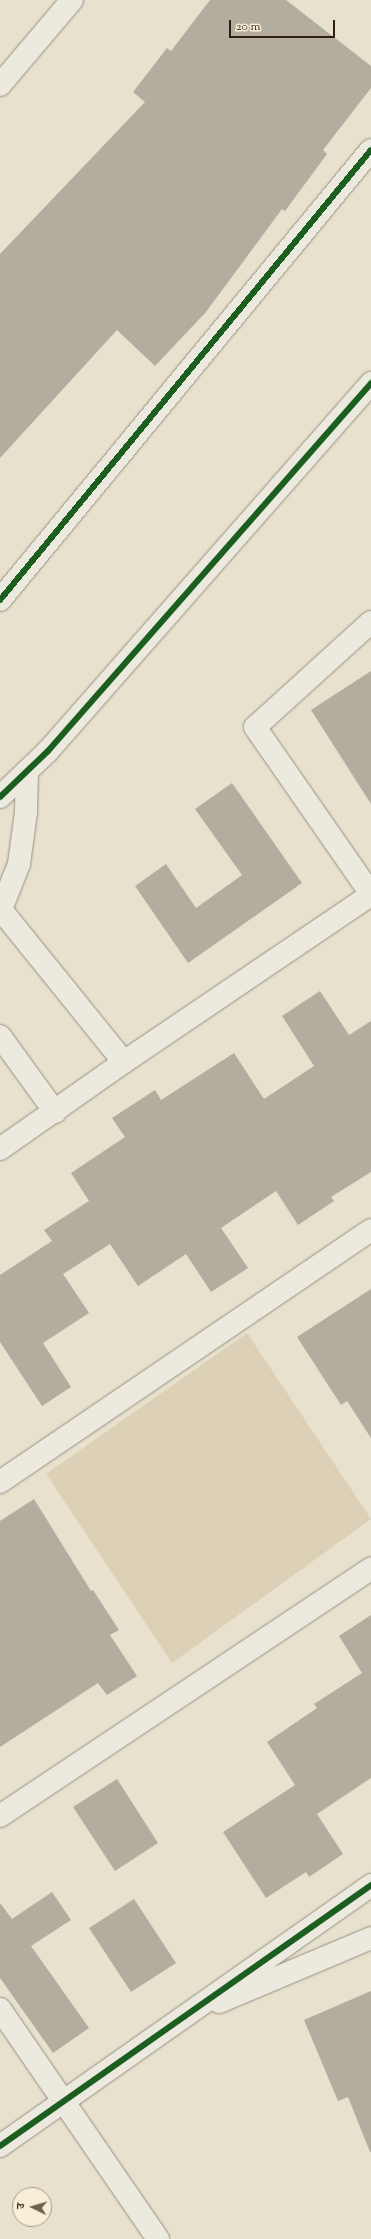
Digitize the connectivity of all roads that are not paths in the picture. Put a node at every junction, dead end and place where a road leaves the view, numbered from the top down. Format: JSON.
{"nodes":[{"id":1,"x":72,"y":0,"type":"edge"},
{"id":2,"x":0,"y":85,"type":"edge"},
{"id":3,"x":371,"y":150,"type":"edge"},
{"id":4,"x":371,"y":383,"type":"edge"},
{"id":5,"x":0,"y":600,"type":"edge"},
{"id":6,"x":371,"y":622,"type":"edge"},
{"id":7,"x":27,"y":771,"type":"junction"},
{"id":8,"x":0,"y":797,"type":"edge"},
{"id":9,"x":371,"y":895,"type":"edge"},
{"id":10,"x":1,"y":911,"type":"edge"},
{"id":11,"x":0,"y":1036,"type":"edge"},
{"id":12,"x":124,"y":1062,"type":"junction"},
{"id":13,"x":55,"y":1112,"type":"junction"},
{"id":14,"x":0,"y":1149,"type":"edge"},
{"id":15,"x":371,"y":1230,"type":"edge"},
{"id":16,"x":0,"y":1482,"type":"edge"},
{"id":17,"x":371,"y":1569,"type":"edge"},
{"id":18,"x":0,"y":1816,"type":"edge"},
{"id":19,"x":371,"y":1885,"type":"edge"},
{"id":20,"x":371,"y":1938,"type":"edge"},
{"id":21,"x":0,"y":2009,"type":"edge"},
{"id":22,"x":180,"y":2019,"type":"junction"},
{"id":23,"x":63,"y":2100,"type":"junction"},
{"id":24,"x":0,"y":2146,"type":"edge"},
{"id":25,"x":158,"y":2239,"type":"edge"}],
"edges":[{"from":1,"to":2,"type":"street"},
{"from":3,"to":5,"type":"street"},
{"from":4,"to":7,"type":"street"},
{"from":6,"to":9,"type":"street"},
{"from":7,"to":8,"type":"street"},
{"from":7,"to":10,"type":"street"},
{"from":9,"to":12,"type":"street"},
{"from":10,"to":12,"type":"street"},
{"from":11,"to":13,"type":"street"},
{"from":12,"to":13,"type":"street"},
{"from":13,"to":14,"type":"street"},
{"from":15,"to":16,"type":"street"},
{"from":17,"to":18,"type":"street"},
{"from":19,"to":22,"type":"street"},
{"from":20,"to":22,"type":"street"},
{"from":21,"to":23,"type":"street"},
{"from":22,"to":23,"type":"street"},
{"from":23,"to":24,"type":"street"},
{"from":23,"to":25,"type":"street"}]}
